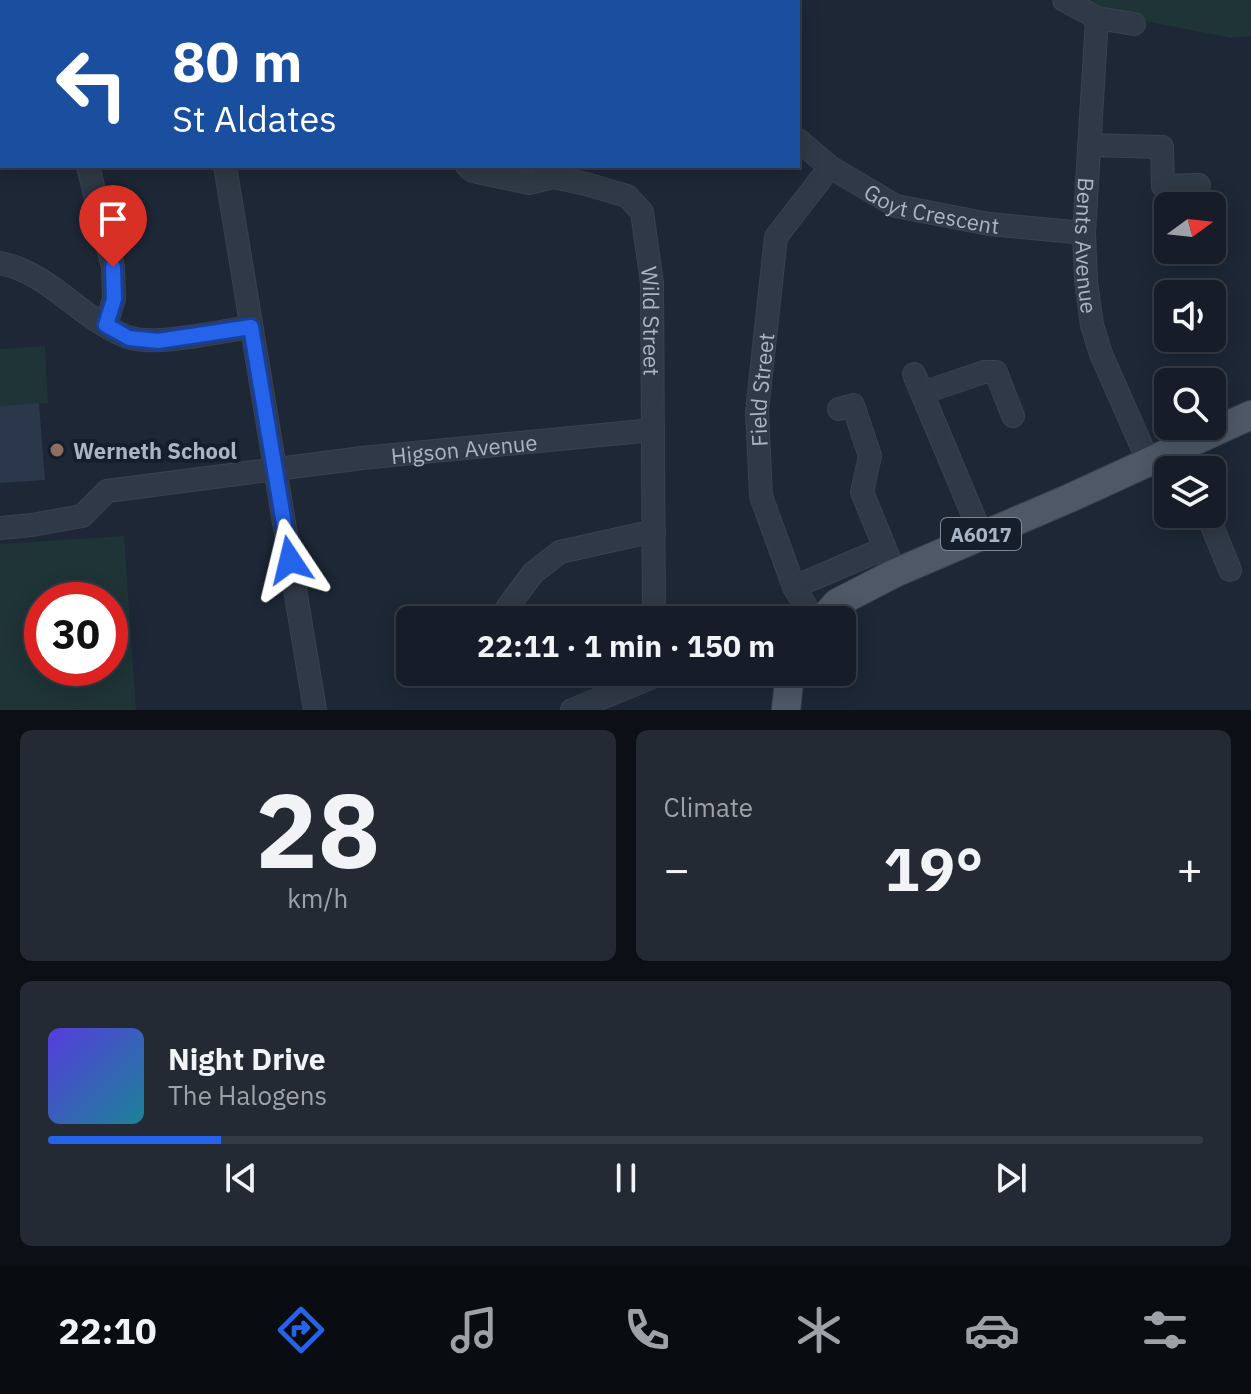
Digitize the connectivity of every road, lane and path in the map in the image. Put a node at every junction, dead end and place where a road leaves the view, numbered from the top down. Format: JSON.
{"nodes":[{"id":1,"x":1064,"y":0,"type":"edge"},
{"id":2,"x":1097,"y":18,"type":"junction"},
{"id":3,"x":1134,"y":24,"type":"dead end"},
{"id":4,"x":800,"y":142,"type":"edge"},
{"id":5,"x":1089,"y":145,"type":"junction"},
{"id":6,"x":830,"y":167,"type":"junction"},
{"id":7,"x":88,"y":168,"type":"edge"},
{"id":8,"x":225,"y":168,"type":"edge"},
{"id":9,"x":469,"y":168,"type":"edge"},
{"id":10,"x":1199,"y":185,"type":"dead end"},
{"id":11,"x":1084,"y":233,"type":"junction"},
{"id":12,"x":0,"y":263,"type":"edge"},
{"id":13,"x":106,"y":325,"type":"junction"},
{"id":14,"x":251,"y":327,"type":"junction"},
{"id":15,"x":839,"y":409,"type":"dead end"},
{"id":16,"x":1251,"y":415,"type":"edge"},
{"id":17,"x":1013,"y":416,"type":"dead end"},
{"id":18,"x":653,"y":430,"type":"junction"},
{"id":19,"x":1164,"y":456,"type":"edge"},
{"id":20,"x":1177,"y":456,"type":"edge"},
{"id":21,"x":1154,"y":466,"type":"edge"},
{"id":22,"x":274,"y":470,"type":"junction"},
{"id":23,"x":0,"y":528,"type":"edge"},
{"id":24,"x":1213,"y":528,"type":"edge"},
{"id":25,"x":654,"y":531,"type":"junction"},
{"id":26,"x":981,"y":534,"type":"junction"},
{"id":27,"x":889,"y":561,"type":"junction"},
{"id":28,"x":1230,"y":570,"type":"dead end"},
{"id":29,"x":794,"y":587,"type":"junction"},
{"id":30,"x":508,"y":606,"type":"edge"},
{"id":31,"x":654,"y":606,"type":"edge"},
{"id":32,"x":806,"y":606,"type":"edge"},
{"id":33,"x":834,"y":606,"type":"edge"},
{"id":34,"x":628,"y":686,"type":"edge"},
{"id":35,"x":789,"y":686,"type":"edge"},
{"id":36,"x":315,"y":710,"type":"edge"},
{"id":37,"x":572,"y":710,"type":"edge"},
{"id":38,"x":786,"y":710,"type":"edge"}],
"edges":[{"from":1,"to":2,"type":"street"},
{"from":2,"to":3,"type":"street"},
{"from":2,"to":5,"type":"street","name":"Bents Avenue"},
{"from":4,"to":6,"type":"street","name":"Goyt Crescent"},
{"from":5,"to":10,"type":"street"},
{"from":5,"to":11,"type":"street","name":"Bents Avenue"},
{"from":6,"to":11,"type":"street","name":"Goyt Crescent"},
{"from":6,"to":29,"type":"street","name":"Field Street"},
{"from":7,"to":13,"type":"street"},
{"from":8,"to":14,"type":"street"},
{"from":9,"to":18,"type":"street","name":"Wild Street"},
{"from":11,"to":19,"type":"street","name":"Bents Avenue"},
{"from":12,"to":13,"type":"street"},
{"from":13,"to":14,"type":"street"},
{"from":14,"to":22,"type":"street"},
{"from":15,"to":27,"type":"street"},
{"from":16,"to":20,"type":"main road","number":"A6017"},
{"from":17,"to":26,"type":"street"},
{"from":18,"to":22,"type":"street","name":"Higson Avenue"},
{"from":18,"to":25,"type":"street","name":"Wild Street"},
{"from":21,"to":26,"type":"main road","number":"A6017"},
{"from":22,"to":23,"type":"street","name":"Higson Avenue"},
{"from":22,"to":36,"type":"street"},
{"from":24,"to":28,"type":"street"},
{"from":25,"to":30,"type":"street"},
{"from":25,"to":31,"type":"street","name":"Wild Street"},
{"from":26,"to":27,"type":"main road","number":"A6017"},
{"from":27,"to":29,"type":"street"},
{"from":27,"to":33,"type":"main road","number":"A6017"},
{"from":29,"to":32,"type":"street","name":"Field Street"},
{"from":34,"to":37,"type":"street"},
{"from":35,"to":38,"type":"main road"}]}
